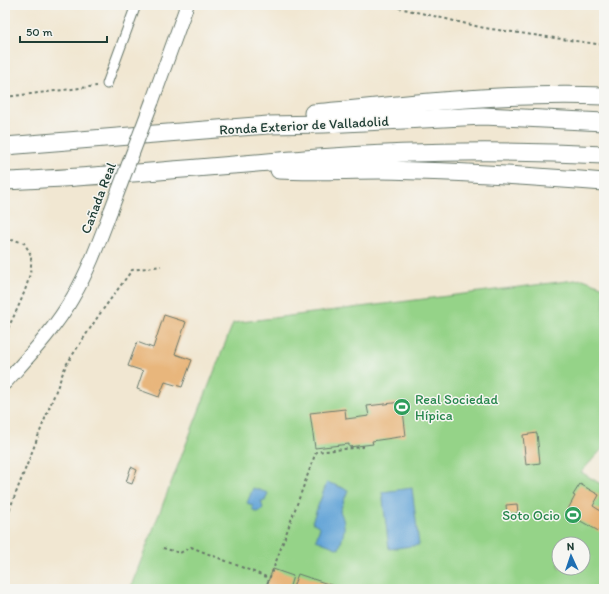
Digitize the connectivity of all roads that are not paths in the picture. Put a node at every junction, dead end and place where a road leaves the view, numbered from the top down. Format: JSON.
{"nodes":[{"id":1,"x":136,"y":5,"type":"edge"},
{"id":2,"x":187,"y":5,"type":"edge"},
{"id":3,"x":107,"y":84,"type":"road end"},
{"id":4,"x":604,"y":96,"type":"edge"},
{"id":5,"x":604,"y":122,"type":"edge"},
{"id":6,"x":268,"y":124,"type":"junction"},
{"id":7,"x":5,"y":146,"type":"edge"},
{"id":8,"x":604,"y":155,"type":"edge"},
{"id":9,"x":210,"y":167,"type":"junction"},
{"id":10,"x":5,"y":181,"type":"edge"},
{"id":11,"x":604,"y":182,"type":"edge"},
{"id":12,"x":5,"y":383,"type":"edge"}],
"edges":[{"from":1,"to":3,"type":"street"},
{"from":2,"to":12,"type":"street","name":"Cañada Real","bridge":true},
{"from":4,"to":6,"type":"highway"},
{"from":5,"to":6,"type":"highway","name":"Ronda Exterior de Valladolid"},
{"from":6,"to":7,"type":"highway","name":"Ronda Exterior de Valladolid"},
{"from":8,"to":9,"type":"highway"},
{"from":9,"to":10,"type":"highway"},
{"from":9,"to":11,"type":"highway"}]}
